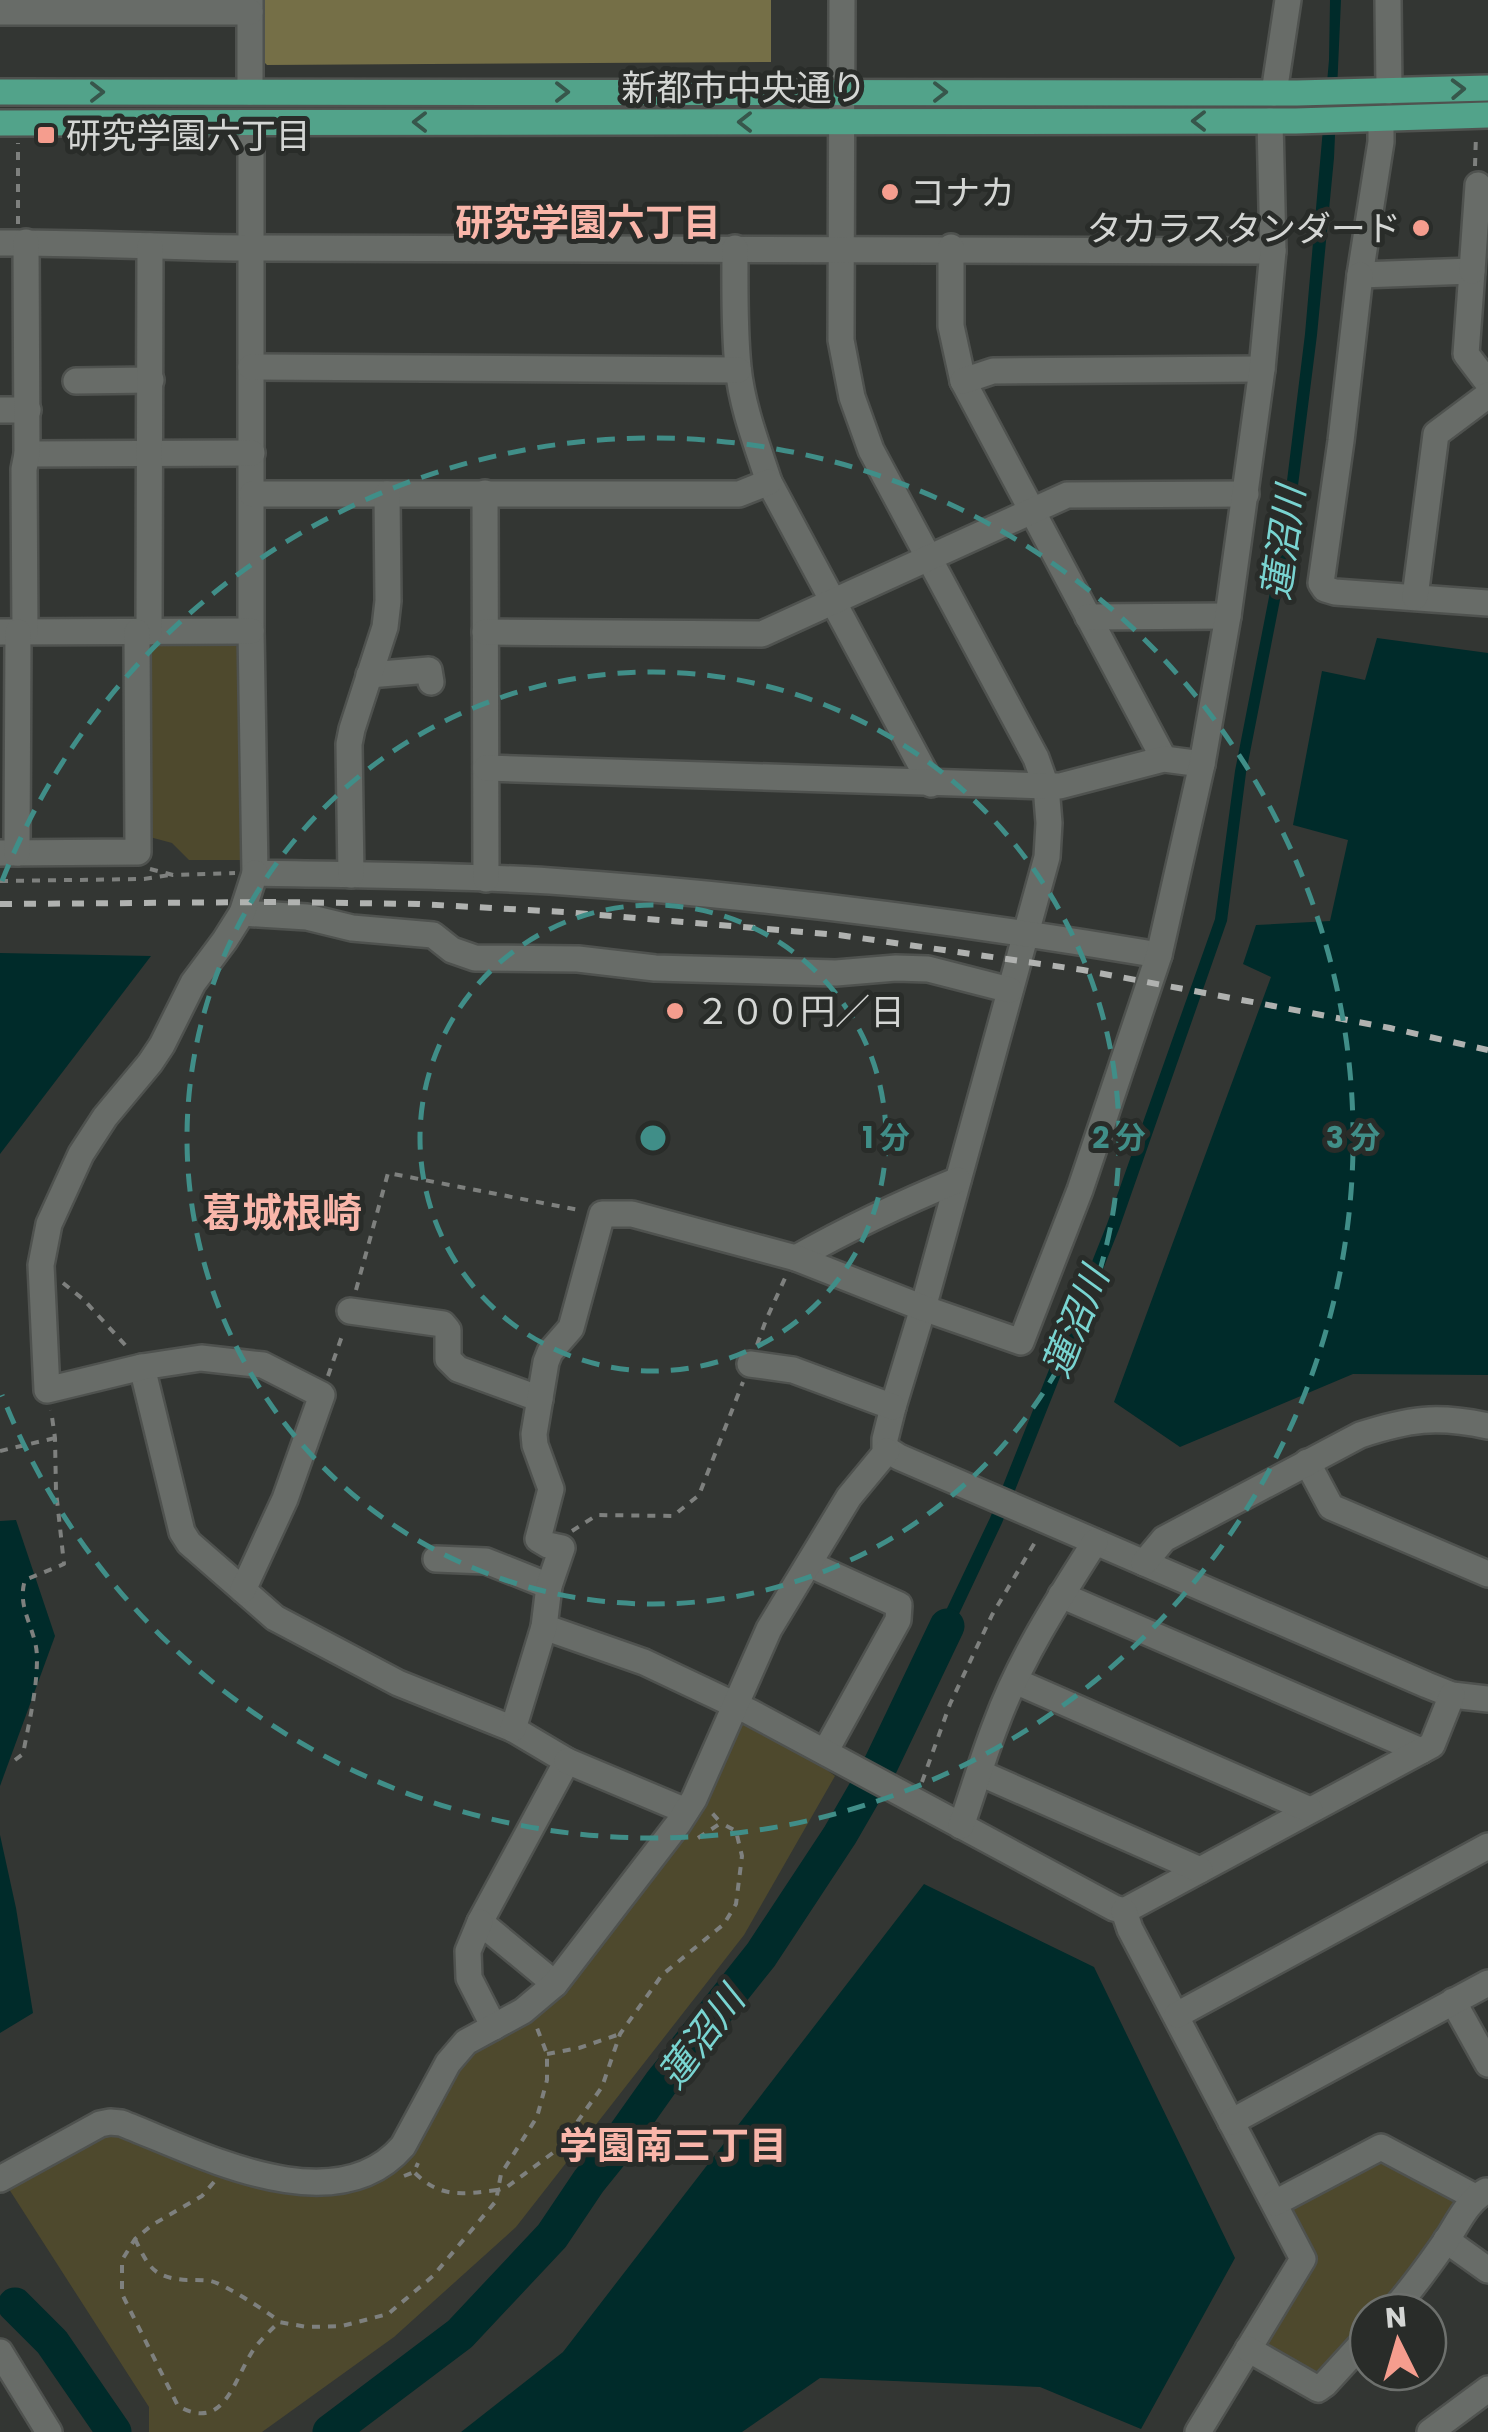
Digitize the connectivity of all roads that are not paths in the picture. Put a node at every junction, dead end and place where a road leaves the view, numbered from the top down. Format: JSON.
{"nodes":[{"id":1,"x":842,"y":0,"type":"edge"},
{"id":2,"x":1288,"y":0,"type":"edge"},
{"id":3,"x":1388,"y":0,"type":"edge"},
{"id":4,"x":165,"y":6,"type":"edge"},
{"id":5,"x":250,"y":6,"type":"edge"},
{"id":6,"x":0,"y":12,"type":"edge"},
{"id":7,"x":1488,"y":88,"type":"edge"},
{"id":8,"x":1390,"y":91,"type":"junction"},
{"id":9,"x":0,"y":92,"type":"edge"},
{"id":10,"x":250,"y":92,"type":"junction"},
{"id":11,"x":842,"y":92,"type":"junction"},
{"id":12,"x":1285,"y":92,"type":"junction"},
{"id":13,"x":1370,"y":119,"type":"junction"},
{"id":14,"x":1270,"y":120,"type":"junction"},
{"id":15,"x":842,"y":121,"type":"junction"},
{"id":16,"x":9,"y":123,"type":"edge"},
{"id":17,"x":252,"y":123,"type":"junction"},
{"id":18,"x":1482,"y":124,"type":"edge"},
{"id":19,"x":1478,"y":185,"type":"road end"},
{"id":20,"x":15,"y":243,"type":"edge"},
{"id":21,"x":150,"y":246,"type":"junction"},
{"id":22,"x":951,"y":247,"type":"junction"},
{"id":23,"x":252,"y":248,"type":"junction"},
{"id":24,"x":736,"y":248,"type":"junction"},
{"id":25,"x":843,"y":249,"type":"junction"},
{"id":26,"x":1273,"y":250,"type":"junction"},
{"id":27,"x":1472,"y":272,"type":"junction"},
{"id":28,"x":1360,"y":275,"type":"junction"},
{"id":29,"x":252,"y":367,"type":"junction"},
{"id":30,"x":1262,"y":369,"type":"junction"},
{"id":31,"x":738,"y":370,"type":"junction"},
{"id":32,"x":76,"y":380,"type":"dead end"},
{"id":33,"x":151,"y":380,"type":"junction"},
{"id":34,"x":963,"y":381,"type":"junction"},
{"id":35,"x":1488,"y":383,"type":"edge"},
{"id":36,"x":1488,"y":395,"type":"edge"},
{"id":37,"x":0,"y":410,"type":"edge"},
{"id":38,"x":28,"y":410,"type":"junction"},
{"id":39,"x":252,"y":452,"type":"junction"},
{"id":40,"x":150,"y":453,"type":"junction"},
{"id":41,"x":17,"y":464,"type":"edge"},
{"id":42,"x":770,"y":482,"type":"junction"},
{"id":43,"x":252,"y":494,"type":"junction"},
{"id":44,"x":387,"y":494,"type":"junction"},
{"id":45,"x":485,"y":494,"type":"junction"},
{"id":46,"x":1246,"y":494,"type":"junction"},
{"id":47,"x":1032,"y":511,"type":"junction"},
{"id":48,"x":928,"y":558,"type":"junction"},
{"id":49,"x":1415,"y":597,"type":"junction"},
{"id":50,"x":833,"y":602,"type":"junction"},
{"id":51,"x":1488,"y":602,"type":"edge"},
{"id":52,"x":1228,"y":616,"type":"junction"},
{"id":53,"x":1088,"y":617,"type":"junction"},
{"id":54,"x":251,"y":631,"type":"junction"},
{"id":55,"x":14,"y":632,"type":"edge"},
{"id":56,"x":143,"y":632,"type":"junction"},
{"id":57,"x":485,"y":632,"type":"junction"},
{"id":58,"x":369,"y":675,"type":"junction"},
{"id":59,"x":431,"y":682,"type":"dead end"},
{"id":60,"x":1164,"y":759,"type":"junction"},
{"id":61,"x":1202,"y":764,"type":"junction"},
{"id":62,"x":486,"y":768,"type":"junction"},
{"id":63,"x":930,"y":784,"type":"junction"},
{"id":64,"x":1046,"y":786,"type":"junction"},
{"id":65,"x":9,"y":853,"type":"edge"},
{"id":66,"x":255,"y":873,"type":"junction"},
{"id":67,"x":350,"y":876,"type":"junction"},
{"id":68,"x":486,"y":878,"type":"junction"},
{"id":69,"x":242,"y":913,"type":"junction"},
{"id":70,"x":1028,"y":933,"type":"junction"},
{"id":71,"x":1158,"y":955,"type":"junction"},
{"id":72,"x":1010,"y":990,"type":"junction"},
{"id":73,"x":958,"y":1180,"type":"junction"},
{"id":74,"x":796,"y":1258,"type":"junction"},
{"id":75,"x":923,"y":1308,"type":"junction"},
{"id":76,"x":350,"y":1311,"type":"road end"},
{"id":77,"x":750,"y":1364,"type":"road end"},
{"id":78,"x":142,"y":1367,"type":"junction"},
{"id":79,"x":540,"y":1399,"type":"junction"},
{"id":80,"x":893,"y":1406,"type":"junction"},
{"id":81,"x":1488,"y":1426,"type":"edge"},
{"id":82,"x":887,"y":1451,"type":"junction"},
{"id":83,"x":1307,"y":1462,"type":"junction"},
{"id":84,"x":1095,"y":1542,"type":"junction"},
{"id":85,"x":436,"y":1559,"type":"dead end"},
{"id":86,"x":1144,"y":1562,"type":"junction"},
{"id":87,"x":809,"y":1564,"type":"junction"},
{"id":88,"x":1488,"y":1574,"type":"edge"},
{"id":89,"x":549,"y":1586,"type":"junction"},
{"id":90,"x":243,"y":1590,"type":"junction"},
{"id":91,"x":1061,"y":1596,"type":"junction"},
{"id":92,"x":544,"y":1627,"type":"junction"},
{"id":93,"x":1015,"y":1681,"type":"junction"},
{"id":94,"x":1452,"y":1695,"type":"junction"},
{"id":95,"x":1488,"y":1700,"type":"edge"},
{"id":96,"x":735,"y":1706,"type":"junction"},
{"id":97,"x":513,"y":1729,"type":"junction"},
{"id":98,"x":1421,"y":1750,"type":"junction"},
{"id":99,"x":833,"y":1757,"type":"junction"},
{"id":100,"x":567,"y":1761,"type":"junction"},
{"id":101,"x":980,"y":1773,"type":"junction"},
{"id":102,"x":1310,"y":1810,"type":"junction"},
{"id":103,"x":686,"y":1811,"type":"junction"},
{"id":104,"x":961,"y":1826,"type":"junction"},
{"id":105,"x":1488,"y":1846,"type":"edge"},
{"id":106,"x":1200,"y":1870,"type":"junction"},
{"id":107,"x":1124,"y":1911,"type":"junction"},
{"id":108,"x":480,"y":1922,"type":"junction"},
{"id":109,"x":1488,"y":1983,"type":"edge"},
{"id":110,"x":555,"y":1984,"type":"junction"},
{"id":111,"x":1454,"y":2001,"type":"junction"},
{"id":112,"x":1177,"y":2015,"type":"junction"},
{"id":113,"x":494,"y":2027,"type":"junction"},
{"id":114,"x":1488,"y":2064,"type":"edge"},
{"id":115,"x":1231,"y":2122,"type":"junction"},
{"id":116,"x":0,"y":2179,"type":"edge"},
{"id":117,"x":1481,"y":2193,"type":"edge"},
{"id":118,"x":1274,"y":2203,"type":"junction"},
{"id":119,"x":1446,"y":2240,"type":"junction"},
{"id":120,"x":1488,"y":2270,"type":"edge"},
{"id":121,"x":1408,"y":2292,"type":"edge"},
{"id":122,"x":1248,"y":2349,"type":"junction"},
{"id":123,"x":0,"y":2352,"type":"edge"},
{"id":124,"x":1348,"y":2357,"type":"edge"},
{"id":125,"x":1488,"y":2389,"type":"edge"},
{"id":126,"x":49,"y":2432,"type":"edge"},
{"id":127,"x":1198,"y":2432,"type":"edge"},
{"id":128,"x":1430,"y":2432,"type":"edge"}],
"edges":[{"from":1,"to":11,"type":"street"},
{"from":2,"to":12,"type":"street"},
{"from":3,"to":8,"type":"street"},
{"from":4,"to":5,"type":"street"},
{"from":4,"to":6,"type":"street"},
{"from":5,"to":10,"type":"street"},
{"from":8,"to":7,"type":"main road","name":"新都市中央通り","one_way":true},
{"from":8,"to":12,"type":"main road","name":"新都市中央通り"},
{"from":9,"to":10,"type":"main road","name":"新都市中央通り","one_way":true},
{"from":10,"to":11,"type":"main road","name":"新都市中央通り","one_way":true},
{"from":11,"to":12,"type":"main road","name":"新都市中央通り","one_way":true},
{"from":11,"to":15,"type":"street"},
{"from":13,"to":14,"type":"main road","name":"新都市中央通り"},
{"from":13,"to":18,"type":"main road","name":"新都市中央通り"},
{"from":13,"to":28,"type":"street"},
{"from":14,"to":15,"type":"main road","name":"新都市中央通り","one_way":true},
{"from":14,"to":26,"type":"street"},
{"from":15,"to":17,"type":"main road","name":"新都市中央通り","one_way":true},
{"from":15,"to":25,"type":"street"},
{"from":16,"to":17,"type":"main road","name":"新都市中央通り"},
{"from":17,"to":23,"type":"street"},
{"from":19,"to":27,"type":"street"},
{"from":20,"to":21,"type":"street"},
{"from":20,"to":38,"type":"street"},
{"from":21,"to":23,"type":"street"},
{"from":21,"to":33,"type":"street"},
{"from":22,"to":25,"type":"street"},
{"from":22,"to":26,"type":"street"},
{"from":22,"to":34,"type":"street"},
{"from":23,"to":24,"type":"street"},
{"from":23,"to":29,"type":"street"},
{"from":24,"to":25,"type":"street"},
{"from":24,"to":31,"type":"street"},
{"from":25,"to":48,"type":"street"},
{"from":26,"to":30,"type":"street"},
{"from":27,"to":28,"type":"street"},
{"from":27,"to":35,"type":"street"},
{"from":28,"to":49,"type":"street"},
{"from":29,"to":31,"type":"street"},
{"from":29,"to":39,"type":"street"},
{"from":30,"to":34,"type":"street"},
{"from":30,"to":46,"type":"street"},
{"from":31,"to":42,"type":"street"},
{"from":32,"to":33,"type":"street"},
{"from":33,"to":40,"type":"street"},
{"from":34,"to":47,"type":"street"},
{"from":36,"to":49,"type":"street"},
{"from":37,"to":38,"type":"street"},
{"from":38,"to":41,"type":"street"},
{"from":39,"to":40,"type":"street"},
{"from":39,"to":43,"type":"street"},
{"from":40,"to":41,"type":"street"},
{"from":40,"to":56,"type":"street"},
{"from":41,"to":55,"type":"street"},
{"from":42,"to":45,"type":"street"},
{"from":42,"to":50,"type":"street"},
{"from":43,"to":44,"type":"street"},
{"from":43,"to":54,"type":"street"},
{"from":44,"to":45,"type":"street"},
{"from":44,"to":58,"type":"street"},
{"from":45,"to":57,"type":"street"},
{"from":46,"to":47,"type":"street"},
{"from":46,"to":52,"type":"street"},
{"from":47,"to":48,"type":"street"},
{"from":47,"to":53,"type":"street"},
{"from":48,"to":50,"type":"street"},
{"from":48,"to":64,"type":"street"},
{"from":49,"to":51,"type":"street"},
{"from":50,"to":57,"type":"street"},
{"from":50,"to":63,"type":"street"},
{"from":52,"to":53,"type":"street"},
{"from":52,"to":61,"type":"street"},
{"from":53,"to":60,"type":"street"},
{"from":54,"to":56,"type":"street"},
{"from":54,"to":66,"type":"street"},
{"from":55,"to":56,"type":"street"},
{"from":55,"to":65,"type":"street"},
{"from":56,"to":65,"type":"street"},
{"from":57,"to":62,"type":"street"},
{"from":58,"to":59,"type":"street"},
{"from":58,"to":67,"type":"street"},
{"from":60,"to":61,"type":"street"},
{"from":60,"to":64,"type":"street"},
{"from":61,"to":71,"type":"street"},
{"from":62,"to":63,"type":"street"},
{"from":62,"to":68,"type":"street"},
{"from":63,"to":64,"type":"street"},
{"from":64,"to":70,"type":"street"},
{"from":66,"to":67,"type":"street"},
{"from":66,"to":69,"type":"street"},
{"from":67,"to":68,"type":"street"},
{"from":68,"to":70,"type":"street"},
{"from":69,"to":72,"type":"street"},
{"from":69,"to":78,"type":"street"},
{"from":70,"to":71,"type":"street"},
{"from":70,"to":72,"type":"street"},
{"from":71,"to":75,"type":"street"},
{"from":72,"to":73,"type":"street"},
{"from":73,"to":74,"type":"street"},
{"from":73,"to":75,"type":"street"},
{"from":74,"to":75,"type":"street"},
{"from":74,"to":79,"type":"street"},
{"from":75,"to":80,"type":"street"},
{"from":76,"to":79,"type":"street"},
{"from":77,"to":80,"type":"street"},
{"from":78,"to":90,"type":"street"},
{"from":78,"to":90,"type":"street"},
{"from":79,"to":89,"type":"street"},
{"from":80,"to":82,"type":"street"},
{"from":81,"to":83,"type":"street"},
{"from":82,"to":84,"type":"street"},
{"from":82,"to":87,"type":"street"},
{"from":83,"to":86,"type":"street"},
{"from":83,"to":88,"type":"street"},
{"from":84,"to":86,"type":"street"},
{"from":84,"to":91,"type":"street"},
{"from":85,"to":89,"type":"street"},
{"from":86,"to":94,"type":"street"},
{"from":87,"to":96,"type":"street"},
{"from":87,"to":99,"type":"street"},
{"from":89,"to":92,"type":"street"},
{"from":90,"to":97,"type":"street"},
{"from":91,"to":93,"type":"street"},
{"from":91,"to":98,"type":"street"},
{"from":92,"to":96,"type":"street"},
{"from":92,"to":97,"type":"street"},
{"from":93,"to":101,"type":"street"},
{"from":93,"to":102,"type":"street"},
{"from":94,"to":95,"type":"street"},
{"from":94,"to":98,"type":"street"},
{"from":96,"to":99,"type":"street"},
{"from":96,"to":103,"type":"street"},
{"from":97,"to":100,"type":"street"},
{"from":98,"to":102,"type":"street"},
{"from":99,"to":104,"type":"street"},
{"from":100,"to":103,"type":"street"},
{"from":100,"to":108,"type":"street"},
{"from":101,"to":104,"type":"street"},
{"from":101,"to":106,"type":"street"},
{"from":102,"to":106,"type":"street"},
{"from":103,"to":110,"type":"street"},
{"from":104,"to":107,"type":"street"},
{"from":105,"to":112,"type":"street"},
{"from":106,"to":107,"type":"street"},
{"from":107,"to":112,"type":"street"},
{"from":108,"to":110,"type":"street"},
{"from":108,"to":113,"type":"street"},
{"from":109,"to":111,"type":"street"},
{"from":110,"to":113,"type":"street"},
{"from":111,"to":114,"type":"street"},
{"from":111,"to":115,"type":"street"},
{"from":112,"to":115,"type":"street"},
{"from":113,"to":116,"type":"street"},
{"from":115,"to":118,"type":"street"},
{"from":117,"to":118,"type":"street"},
{"from":117,"to":119,"type":"street"},
{"from":118,"to":122,"type":"street"},
{"from":119,"to":120,"type":"street"},
{"from":119,"to":121,"type":"street"},
{"from":122,"to":124,"type":"street"},
{"from":122,"to":127,"type":"street"},
{"from":123,"to":126,"type":"street"},
{"from":125,"to":128,"type":"street"}]}
